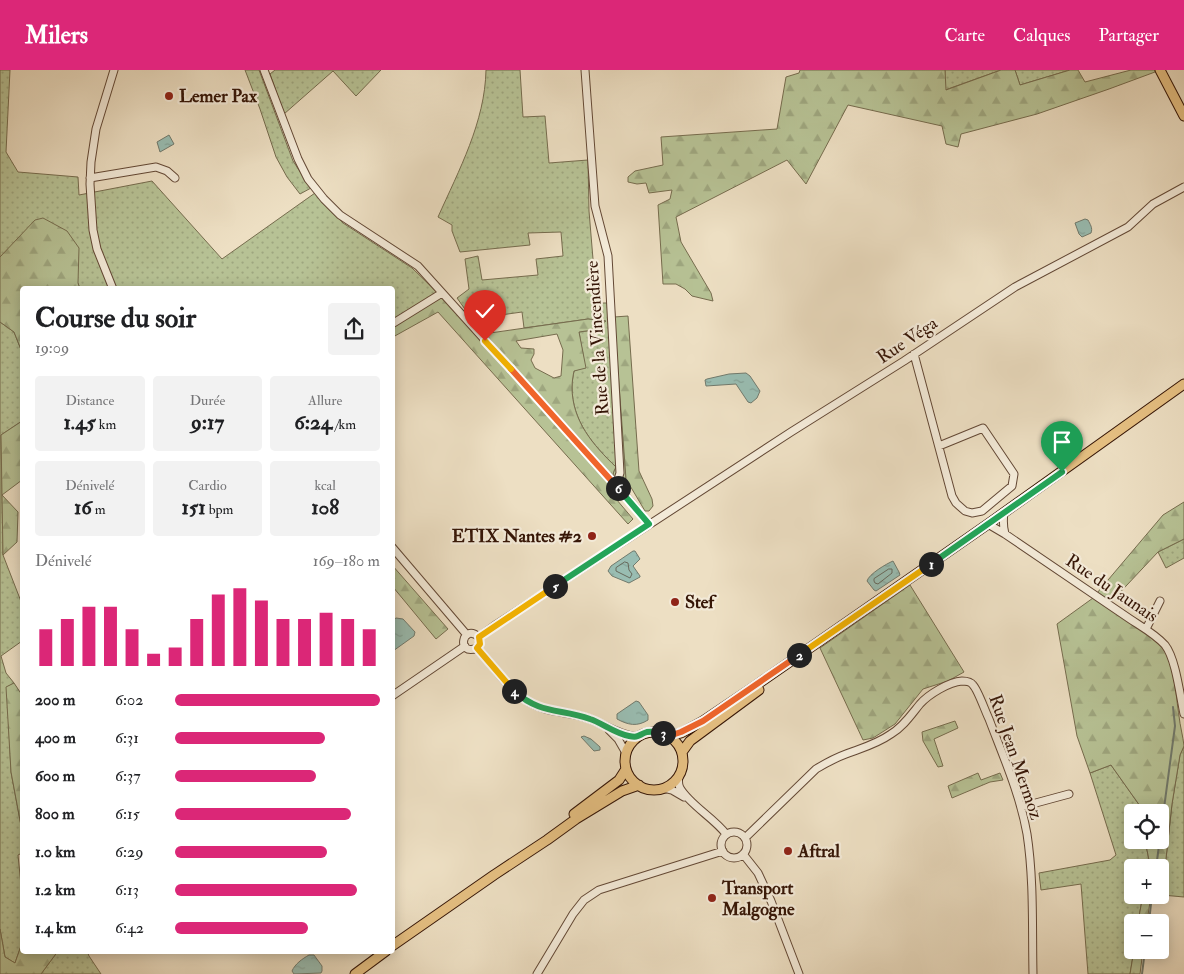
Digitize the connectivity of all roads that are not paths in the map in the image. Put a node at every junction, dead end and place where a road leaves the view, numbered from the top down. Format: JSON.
{"nodes":[{"id":1,"x":114,"y":70,"type":"edge"},
{"id":2,"x":264,"y":70,"type":"edge"},
{"id":3,"x":585,"y":70,"type":"edge"},
{"id":4,"x":1160,"y":70,"type":"edge"},
{"id":5,"x":1184,"y":116,"type":"edge"},
{"id":6,"x":90,"y":178,"type":"junction"},
{"id":7,"x":175,"y":178,"type":"dead end"},
{"id":8,"x":1184,"y":187,"type":"edge"},
{"id":9,"x":112,"y":286,"type":"edge"},
{"id":10,"x":442,"y":293,"type":"junction"},
{"id":11,"x":395,"y":322,"type":"edge"},
{"id":12,"x":914,"y":354,"type":"junction"},
{"id":13,"x":1184,"y":384,"type":"edge"},
{"id":14,"x":939,"y":446,"type":"junction"},
{"id":15,"x":614,"y":483,"type":"junction"},
{"id":16,"x":1004,"y":512,"type":"junction"},
{"id":17,"x":988,"y":524,"type":"junction"},
{"id":18,"x":647,"y":526,"type":"junction"},
{"id":19,"x":1006,"y":534,"type":"junction"},
{"id":20,"x":395,"y":551,"type":"edge"},
{"id":21,"x":1160,"y":602,"type":"dead end"},
{"id":22,"x":844,"y":624,"type":"junction"},
{"id":23,"x":1146,"y":629,"type":"junction"},
{"id":24,"x":467,"y":635,"type":"junction"},
{"id":25,"x":479,"y":637,"type":"junction"},
{"id":26,"x":465,"y":646,"type":"junction"},
{"id":27,"x":477,"y":648,"type":"junction"},
{"id":28,"x":395,"y":694,"type":"edge"},
{"id":29,"x":1184,"y":711,"type":"edge"},
{"id":30,"x":604,"y":725,"type":"junction"},
{"id":31,"x":669,"y":736,"type":"junction"},
{"id":32,"x":637,"y":737,"type":"junction"},
{"id":33,"x":682,"y":752,"type":"junction"},
{"id":34,"x":626,"y":753,"type":"junction"},
{"id":35,"x":626,"y":769,"type":"junction"},
{"id":36,"x":679,"y":776,"type":"junction"},
{"id":37,"x":639,"y":785,"type":"junction"},
{"id":38,"x":663,"y":788,"type":"junction"},
{"id":39,"x":1069,"y":794,"type":"dead end"},
{"id":40,"x":692,"y":802,"type":"junction"},
{"id":41,"x":1020,"y":807,"type":"junction"},
{"id":42,"x":726,"y":834,"type":"junction"},
{"id":43,"x":745,"y":838,"type":"junction"},
{"id":44,"x":723,"y":851,"type":"junction"},
{"id":45,"x":742,"y":854,"type":"junction"},
{"id":46,"x":494,"y":875,"type":"junction"},
{"id":47,"x":395,"y":944,"type":"edge"},
{"id":48,"x":382,"y":954,"type":"edge"},
{"id":49,"x":371,"y":962,"type":"junction"},
{"id":50,"x":349,"y":974,"type":"edge"},
{"id":51,"x":355,"y":974,"type":"edge"},
{"id":52,"x":537,"y":974,"type":"edge"},
{"id":53,"x":799,"y":974,"type":"edge"},
{"id":54,"x":1033,"y":974,"type":"edge"}],
"edges":[{"from":1,"to":6,"type":"street"},
{"from":2,"to":10,"type":"street"},
{"from":3,"to":15,"type":"street","name":"Rue de la Vincendière"},
{"from":4,"to":5,"type":"main road"},
{"from":6,"to":7,"type":"street"},
{"from":6,"to":9,"type":"street"},
{"from":8,"to":12,"type":"street","name":"Rue Véga"},
{"from":10,"to":11,"type":"street"},
{"from":10,"to":15,"type":"street"},
{"from":12,"to":14,"type":"street"},
{"from":12,"to":18,"type":"street","name":"Rue Véga"},
{"from":13,"to":16,"type":"main road"},
{"from":14,"to":14,"type":"street"},
{"from":15,"to":18,"type":"street"},
{"from":16,"to":17,"type":"main road"},
{"from":16,"to":19,"type":"street"},
{"from":17,"to":19,"type":"street","name":"Rue du Jaunais"},
{"from":17,"to":22,"type":"main road"},
{"from":18,"to":25,"type":"street","name":"Rue Véga"},
{"from":19,"to":23,"type":"street","name":"Rue du Jaunais"},
{"from":20,"to":24,"type":"street"},
{"from":21,"to":23,"type":"street"},
{"from":22,"to":31,"type":"main road"},
{"from":22,"to":33,"type":"main road"},
{"from":23,"to":29,"type":"street","name":"Rue du Jaunais"},
{"from":24,"to":25,"type":"street"},
{"from":24,"to":26,"type":"street"},
{"from":25,"to":27,"type":"street"},
{"from":26,"to":27,"type":"street"},
{"from":26,"to":28,"type":"street"},
{"from":27,"to":30,"type":"street"},
{"from":30,"to":32,"type":"street"},
{"from":30,"to":34,"type":"street"},
{"from":31,"to":32,"type":"main road"},
{"from":31,"to":33,"type":"main road"},
{"from":32,"to":34,"type":"main road"},
{"from":33,"to":36,"type":"main road"},
{"from":34,"to":35,"type":"main road"},
{"from":35,"to":37,"type":"main road"},
{"from":35,"to":46,"type":"main road"},
{"from":36,"to":38,"type":"main road"},
{"from":36,"to":40,"type":"street"},
{"from":37,"to":38,"type":"main road"},
{"from":37,"to":46,"type":"main road"},
{"from":38,"to":40,"type":"street"},
{"from":39,"to":41,"type":"street"},
{"from":40,"to":42,"type":"street"},
{"from":41,"to":43,"type":"street","name":"Rue Jean Mermoz"},
{"from":41,"to":54,"type":"street","name":"Rue Jean Mermoz"},
{"from":42,"to":43,"type":"street"},
{"from":42,"to":44,"type":"street"},
{"from":43,"to":45,"type":"street"},
{"from":44,"to":45,"type":"street"},
{"from":44,"to":52,"type":"street"},
{"from":45,"to":53,"type":"street"},
{"from":46,"to":47,"type":"main road"},
{"from":48,"to":49,"type":"main road"},
{"from":49,"to":50,"type":"main road"},
{"from":49,"to":51,"type":"main road"}]}
